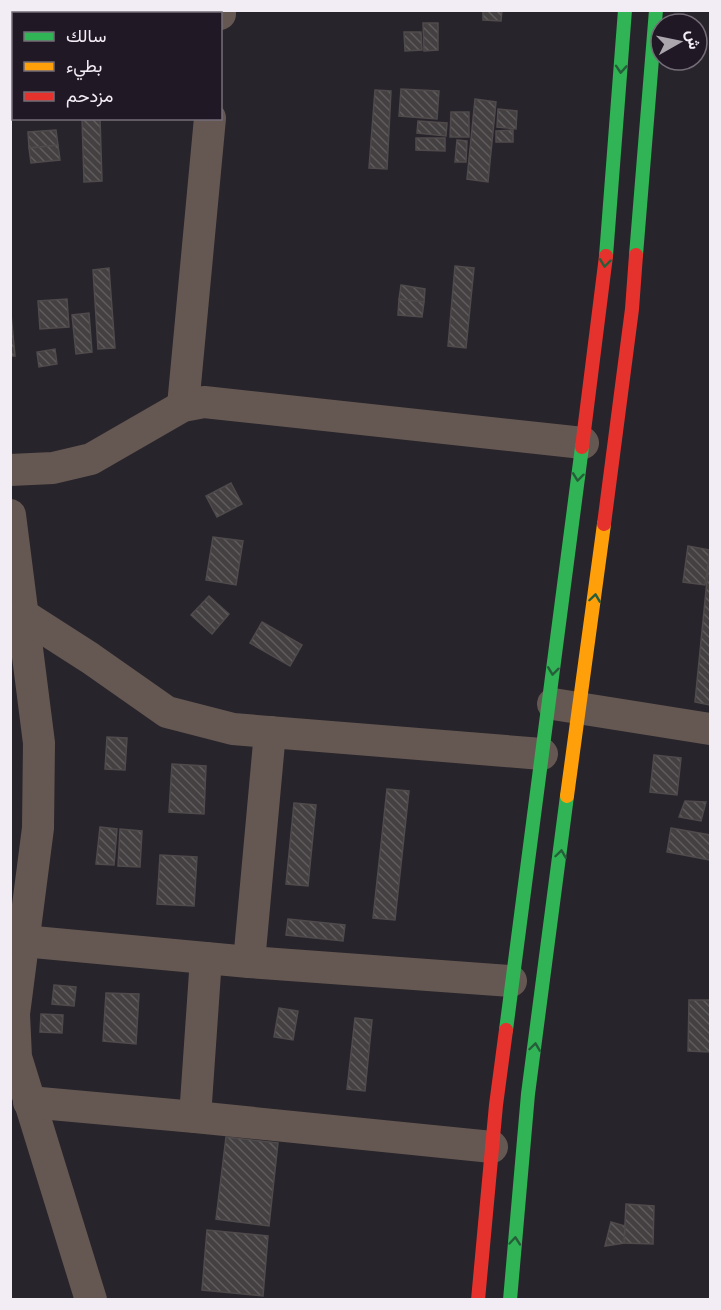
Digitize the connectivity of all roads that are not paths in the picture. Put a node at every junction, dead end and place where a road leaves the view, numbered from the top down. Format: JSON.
{"nodes":[{"id":1,"x":625,"y":10,"type":"edge"},
{"id":2,"x":656,"y":10,"type":"edge"},
{"id":3,"x":210,"y":120,"type":"edge"},
{"id":4,"x":183,"y":406,"type":"junction"},
{"id":5,"x":583,"y":443,"type":"junction"},
{"id":6,"x":10,"y":470,"type":"edge"},
{"id":7,"x":10,"y":515,"type":"edge"},
{"id":8,"x":23,"y":615,"type":"junction"},
{"id":9,"x":549,"y":703,"type":"junction"},
{"id":10,"x":580,"y":708,"type":"junction"},
{"id":11,"x":711,"y":729,"type":"edge"},
{"id":12,"x":270,"y":732,"type":"junction"},
{"id":13,"x":542,"y":754,"type":"junction"},
{"id":14,"x":19,"y":911,"type":"edge"},
{"id":15,"x":23,"y":941,"type":"junction"},
{"id":16,"x":206,"y":958,"type":"junction"},
{"id":17,"x":249,"y":962,"type":"junction"},
{"id":18,"x":512,"y":981,"type":"junction"},
{"id":19,"x":20,"y":1084,"type":"edge"},
{"id":20,"x":195,"y":1117,"type":"junction"},
{"id":21,"x":492,"y":1147,"type":"junction"},
{"id":22,"x":91,"y":1299,"type":"edge"},
{"id":23,"x":478,"y":1299,"type":"edge"},
{"id":24,"x":510,"y":1299,"type":"edge"}],
"edges":[{"from":1,"to":5,"type":"street","one_way":true},
{"from":10,"to":2,"type":"street","one_way":true},
{"from":3,"to":4,"type":"street"},
{"from":4,"to":5,"type":"street"},
{"from":4,"to":6,"type":"street"},
{"from":5,"to":9,"type":"street","one_way":true},
{"from":7,"to":8,"type":"street"},
{"from":8,"to":12,"type":"street"},
{"from":8,"to":14,"type":"street"},
{"from":9,"to":10,"type":"street"},
{"from":9,"to":13,"type":"street"},
{"from":10,"to":11,"type":"street"},
{"from":24,"to":10,"type":"street","one_way":true},
{"from":12,"to":13,"type":"street"},
{"from":12,"to":17,"type":"street"},
{"from":13,"to":18,"type":"street"},
{"from":14,"to":15,"type":"street"},
{"from":15,"to":16,"type":"street"},
{"from":15,"to":19,"type":"street"},
{"from":16,"to":17,"type":"street"},
{"from":16,"to":20,"type":"street"},
{"from":17,"to":18,"type":"street"},
{"from":18,"to":21,"type":"street"},
{"from":19,"to":20,"type":"street"},
{"from":19,"to":22,"type":"street"},
{"from":20,"to":21,"type":"street"},
{"from":21,"to":23,"type":"street"}]}
